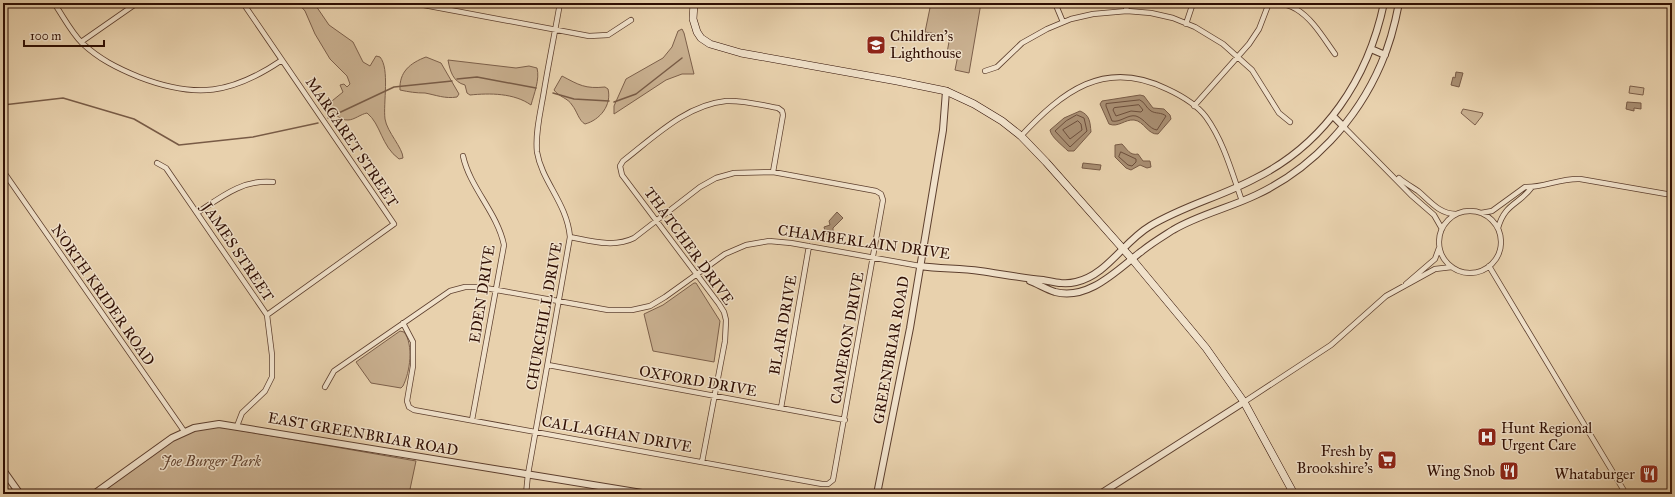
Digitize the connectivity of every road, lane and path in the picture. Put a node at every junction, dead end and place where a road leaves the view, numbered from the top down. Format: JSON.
{"nodes":[{"id":1,"x":54,"y":3,"type":"edge"},
{"id":2,"x":137,"y":3,"type":"edge"},
{"id":3,"x":243,"y":3,"type":"edge"},
{"id":4,"x":413,"y":3,"type":"edge"},
{"id":5,"x":560,"y":3,"type":"edge"},
{"id":6,"x":694,"y":3,"type":"edge"},
{"id":7,"x":1055,"y":3,"type":"edge"},
{"id":8,"x":1125,"y":3,"type":"edge"},
{"id":9,"x":1193,"y":3,"type":"edge"},
{"id":10,"x":1269,"y":3,"type":"edge"},
{"id":11,"x":1281,"y":3,"type":"edge"},
{"id":12,"x":1384,"y":3,"type":"edge"},
{"id":13,"x":1399,"y":3,"type":"edge"},
{"id":14,"x":1127,"y":11,"type":"junction"},
{"id":15,"x":631,"y":20,"type":"dead end"},
{"id":16,"x":1064,"y":22,"type":"junction"},
{"id":17,"x":1186,"y":24,"type":"junction"},
{"id":18,"x":555,"y":29,"type":"junction"},
{"id":19,"x":81,"y":42,"type":"junction"},
{"id":20,"x":1371,"y":50,"type":"junction"},
{"id":21,"x":1335,"y":54,"type":"dead end"},
{"id":22,"x":1385,"y":55,"type":"junction"},
{"id":23,"x":1238,"y":56,"type":"junction"},
{"id":24,"x":282,"y":60,"type":"junction"},
{"id":25,"x":985,"y":71,"type":"dead end"},
{"id":26,"x":946,"y":91,"type":"junction"},
{"id":27,"x":1194,"y":106,"type":"junction"},
{"id":28,"x":1333,"y":116,"type":"junction"},
{"id":29,"x":1290,"y":122,"type":"dead end"},
{"id":30,"x":1344,"y":126,"type":"junction"},
{"id":31,"x":1020,"y":136,"type":"junction"},
{"id":32,"x":463,"y":156,"type":"dead end"},
{"id":33,"x":157,"y":163,"type":"dead end"},
{"id":34,"x":3,"y":171,"type":"edge"},
{"id":35,"x":773,"y":172,"type":"junction"},
{"id":36,"x":1391,"y":173,"type":"junction"},
{"id":37,"x":273,"y":182,"type":"dead end"},
{"id":38,"x":1237,"y":187,"type":"junction"},
{"id":39,"x":1532,"y":187,"type":"junction"},
{"id":40,"x":1672,"y":195,"type":"edge"},
{"id":41,"x":1242,"y":201,"type":"junction"},
{"id":42,"x":197,"y":213,"type":"junction"},
{"id":43,"x":1480,"y":213,"type":"junction"},
{"id":44,"x":1456,"y":214,"type":"junction"},
{"id":45,"x":656,"y":221,"type":"junction"},
{"id":46,"x":1498,"y":228,"type":"junction"},
{"id":47,"x":1442,"y":229,"type":"junction"},
{"id":48,"x":570,"y":237,"type":"junction"},
{"id":49,"x":809,"y":246,"type":"junction"},
{"id":50,"x":1122,"y":248,"type":"junction"},
{"id":51,"x":1440,"y":248,"type":"junction"},
{"id":52,"x":873,"y":257,"type":"junction"},
{"id":53,"x":1132,"y":259,"type":"junction"},
{"id":54,"x":920,"y":266,"type":"junction"},
{"id":55,"x":1489,"y":266,"type":"junction"},
{"id":56,"x":1452,"y":267,"type":"junction"},
{"id":57,"x":697,"y":273,"type":"junction"},
{"id":58,"x":1023,"y":278,"type":"junction"},
{"id":59,"x":1403,"y":286,"type":"junction"},
{"id":60,"x":495,"y":290,"type":"junction"},
{"id":61,"x":560,"y":301,"type":"junction"},
{"id":62,"x":267,"y":315,"type":"junction"},
{"id":63,"x":403,"y":323,"type":"junction"},
{"id":64,"x":548,"y":365,"type":"junction"},
{"id":65,"x":325,"y":387,"type":"dead end"},
{"id":66,"x":714,"y":396,"type":"junction"},
{"id":67,"x":1244,"y":402,"type":"junction"},
{"id":68,"x":780,"y":408,"type":"junction"},
{"id":69,"x":472,"y":420,"type":"junction"},
{"id":70,"x":845,"y":420,"type":"junction"},
{"id":71,"x":237,"y":426,"type":"junction"},
{"id":72,"x":184,"y":431,"type":"junction"},
{"id":73,"x":536,"y":431,"type":"junction"},
{"id":74,"x":702,"y":462,"type":"junction"},
{"id":75,"x":3,"y":470,"type":"edge"},
{"id":76,"x":528,"y":474,"type":"junction"},
{"id":77,"x":825,"y":484,"type":"joint"},
{"id":78,"x":20,"y":494,"type":"edge"},
{"id":79,"x":94,"y":494,"type":"edge"},
{"id":80,"x":526,"y":494,"type":"edge"},
{"id":81,"x":648,"y":494,"type":"edge"},
{"id":82,"x":877,"y":494,"type":"edge"},
{"id":83,"x":1100,"y":494,"type":"edge"},
{"id":84,"x":1294,"y":494,"type":"edge"},
{"id":85,"x":1626,"y":494,"type":"edge"}],
"edges":[{"from":1,"to":19,"type":"street"},
{"from":2,"to":19,"type":"street"},
{"from":3,"to":24,"type":"street","name":"MARGARET STREET"},
{"from":4,"to":18,"type":"street"},
{"from":5,"to":18,"type":"street","name":"CHURCHILL DRIVE"},
{"from":6,"to":26,"type":"main road"},
{"from":7,"to":16,"type":"street"},
{"from":8,"to":14,"type":"street"},
{"from":9,"to":17,"type":"street"},
{"from":10,"to":23,"type":"street"},
{"from":11,"to":21,"type":"street"},
{"from":12,"to":20,"type":"street","name":"CHAMBERLAIN DRIVE"},
{"from":13,"to":22,"type":"street","name":"CHAMBERLAIN DRIVE"},
{"from":14,"to":16,"type":"street"},
{"from":14,"to":17,"type":"street"},
{"from":15,"to":18,"type":"street"},
{"from":16,"to":25,"type":"street"},
{"from":17,"to":23,"type":"street"},
{"from":18,"to":48,"type":"street","name":"CHURCHILL DRIVE"},
{"from":19,"to":24,"type":"street"},
{"from":20,"to":22,"type":"street"},
{"from":20,"to":28,"type":"street","name":"CHAMBERLAIN DRIVE"},
{"from":22,"to":30,"type":"street","name":"CHAMBERLAIN DRIVE"},
{"from":23,"to":27,"type":"street"},
{"from":23,"to":29,"type":"street"},
{"from":24,"to":62,"type":"street","name":"MARGARET STREET"},
{"from":26,"to":31,"type":"main road"},
{"from":26,"to":54,"type":"street","name":"GREENBRIAR ROAD"},
{"from":27,"to":31,"type":"street"},
{"from":27,"to":38,"type":"street"},
{"from":28,"to":30,"type":"street"},
{"from":28,"to":38,"type":"street","name":"CHAMBERLAIN DRIVE"},
{"from":30,"to":36,"type":"street"},
{"from":30,"to":41,"type":"street","name":"CHAMBERLAIN DRIVE"},
{"from":31,"to":50,"type":"main road"},
{"from":32,"to":60,"type":"street","name":"EDEN DRIVE"},
{"from":33,"to":42,"type":"street","name":"JAMES STREET"},
{"from":34,"to":72,"type":"street","name":"NORTH KRIDER ROAD"},
{"from":35,"to":45,"type":"street"},
{"from":35,"to":45,"type":"street","name":"THATCHER DRIVE"},
{"from":35,"to":52,"type":"street","name":"CAMERON DRIVE"},
{"from":36,"to":44,"type":"street"},
{"from":36,"to":47,"type":"street"},
{"from":37,"to":42,"type":"street"},
{"from":38,"to":41,"type":"street"},
{"from":38,"to":50,"type":"street","name":"CHAMBERLAIN DRIVE"},
{"from":39,"to":40,"type":"street"},
{"from":39,"to":43,"type":"street"},
{"from":39,"to":46,"type":"street"},
{"from":41,"to":53,"type":"street","name":"CHAMBERLAIN DRIVE"},
{"from":42,"to":62,"type":"street","name":"JAMES STREET"},
{"from":43,"to":44,"type":"street"},
{"from":43,"to":46,"type":"street"},
{"from":44,"to":47,"type":"street"},
{"from":45,"to":48,"type":"street"},
{"from":45,"to":57,"type":"street","name":"THATCHER DRIVE"},
{"from":46,"to":55,"type":"street"},
{"from":47,"to":51,"type":"street"},
{"from":48,"to":61,"type":"street","name":"CHURCHILL DRIVE"},
{"from":49,"to":52,"type":"street","name":"CHAMBERLAIN DRIVE"},
{"from":49,"to":57,"type":"street","name":"CHAMBERLAIN DRIVE"},
{"from":49,"to":68,"type":"street","name":"BLAIR DRIVE"},
{"from":50,"to":53,"type":"main road"},
{"from":50,"to":58,"type":"street","name":"CHAMBERLAIN DRIVE"},
{"from":51,"to":56,"type":"street"},
{"from":51,"to":59,"type":"street"},
{"from":52,"to":54,"type":"street","name":"CHAMBERLAIN DRIVE"},
{"from":52,"to":70,"type":"street","name":"CAMERON DRIVE"},
{"from":53,"to":58,"type":"street","name":"CHAMBERLAIN DRIVE"},
{"from":53,"to":67,"type":"main road"},
{"from":54,"to":58,"type":"street","name":"CHAMBERLAIN DRIVE"},
{"from":54,"to":82,"type":"street","name":"GREENBRIAR ROAD"},
{"from":55,"to":56,"type":"street"},
{"from":55,"to":85,"type":"street"},
{"from":56,"to":59,"type":"street"},
{"from":57,"to":61,"type":"street","name":"CHAMBERLAIN DRIVE"},
{"from":57,"to":66,"type":"street","name":"THATCHER DRIVE"},
{"from":59,"to":67,"type":"street"},
{"from":60,"to":61,"type":"street","name":"CHAMBERLAIN DRIVE"},
{"from":60,"to":63,"type":"street","name":"CHAMBERLAIN DRIVE"},
{"from":60,"to":69,"type":"street","name":"EDEN DRIVE"},
{"from":61,"to":64,"type":"street","name":"CHURCHILL DRIVE"},
{"from":62,"to":71,"type":"street","name":"JAMES STREET"},
{"from":63,"to":65,"type":"street","name":"CHAMBERLAIN DRIVE"},
{"from":63,"to":69,"type":"street","name":"CALLAGHAN DRIVE"},
{"from":64,"to":66,"type":"street","name":"OXFORD DRIVE"},
{"from":64,"to":73,"type":"street","name":"CHURCHILL DRIVE"},
{"from":66,"to":68,"type":"street","name":"OXFORD DRIVE"},
{"from":66,"to":74,"type":"street","name":"THATCHER DRIVE"},
{"from":67,"to":83,"type":"street"},
{"from":67,"to":84,"type":"main road"},
{"from":68,"to":70,"type":"street","name":"OXFORD DRIVE"},
{"from":69,"to":73,"type":"street","name":"CALLAGHAN DRIVE"},
{"from":70,"to":77,"type":"street","name":"CAMERON DRIVE"},
{"from":71,"to":72,"type":"street","name":"EAST GREENBRIAR ROAD"},
{"from":71,"to":76,"type":"street","name":"EAST GREENBRIAR ROAD"},
{"from":72,"to":79,"type":"street","name":"EAST GREENBRIAR ROAD"},
{"from":73,"to":74,"type":"street","name":"CALLAGHAN DRIVE"},
{"from":73,"to":76,"type":"street","name":"CHURCHILL DRIVE"},
{"from":74,"to":77,"type":"street","name":"CALLAGHAN DRIVE"},
{"from":75,"to":78,"type":"street"},
{"from":76,"to":80,"type":"street","name":"CHURCHILL DRIVE"},
{"from":76,"to":81,"type":"street","name":"EAST GREENBRIAR ROAD"}]}
